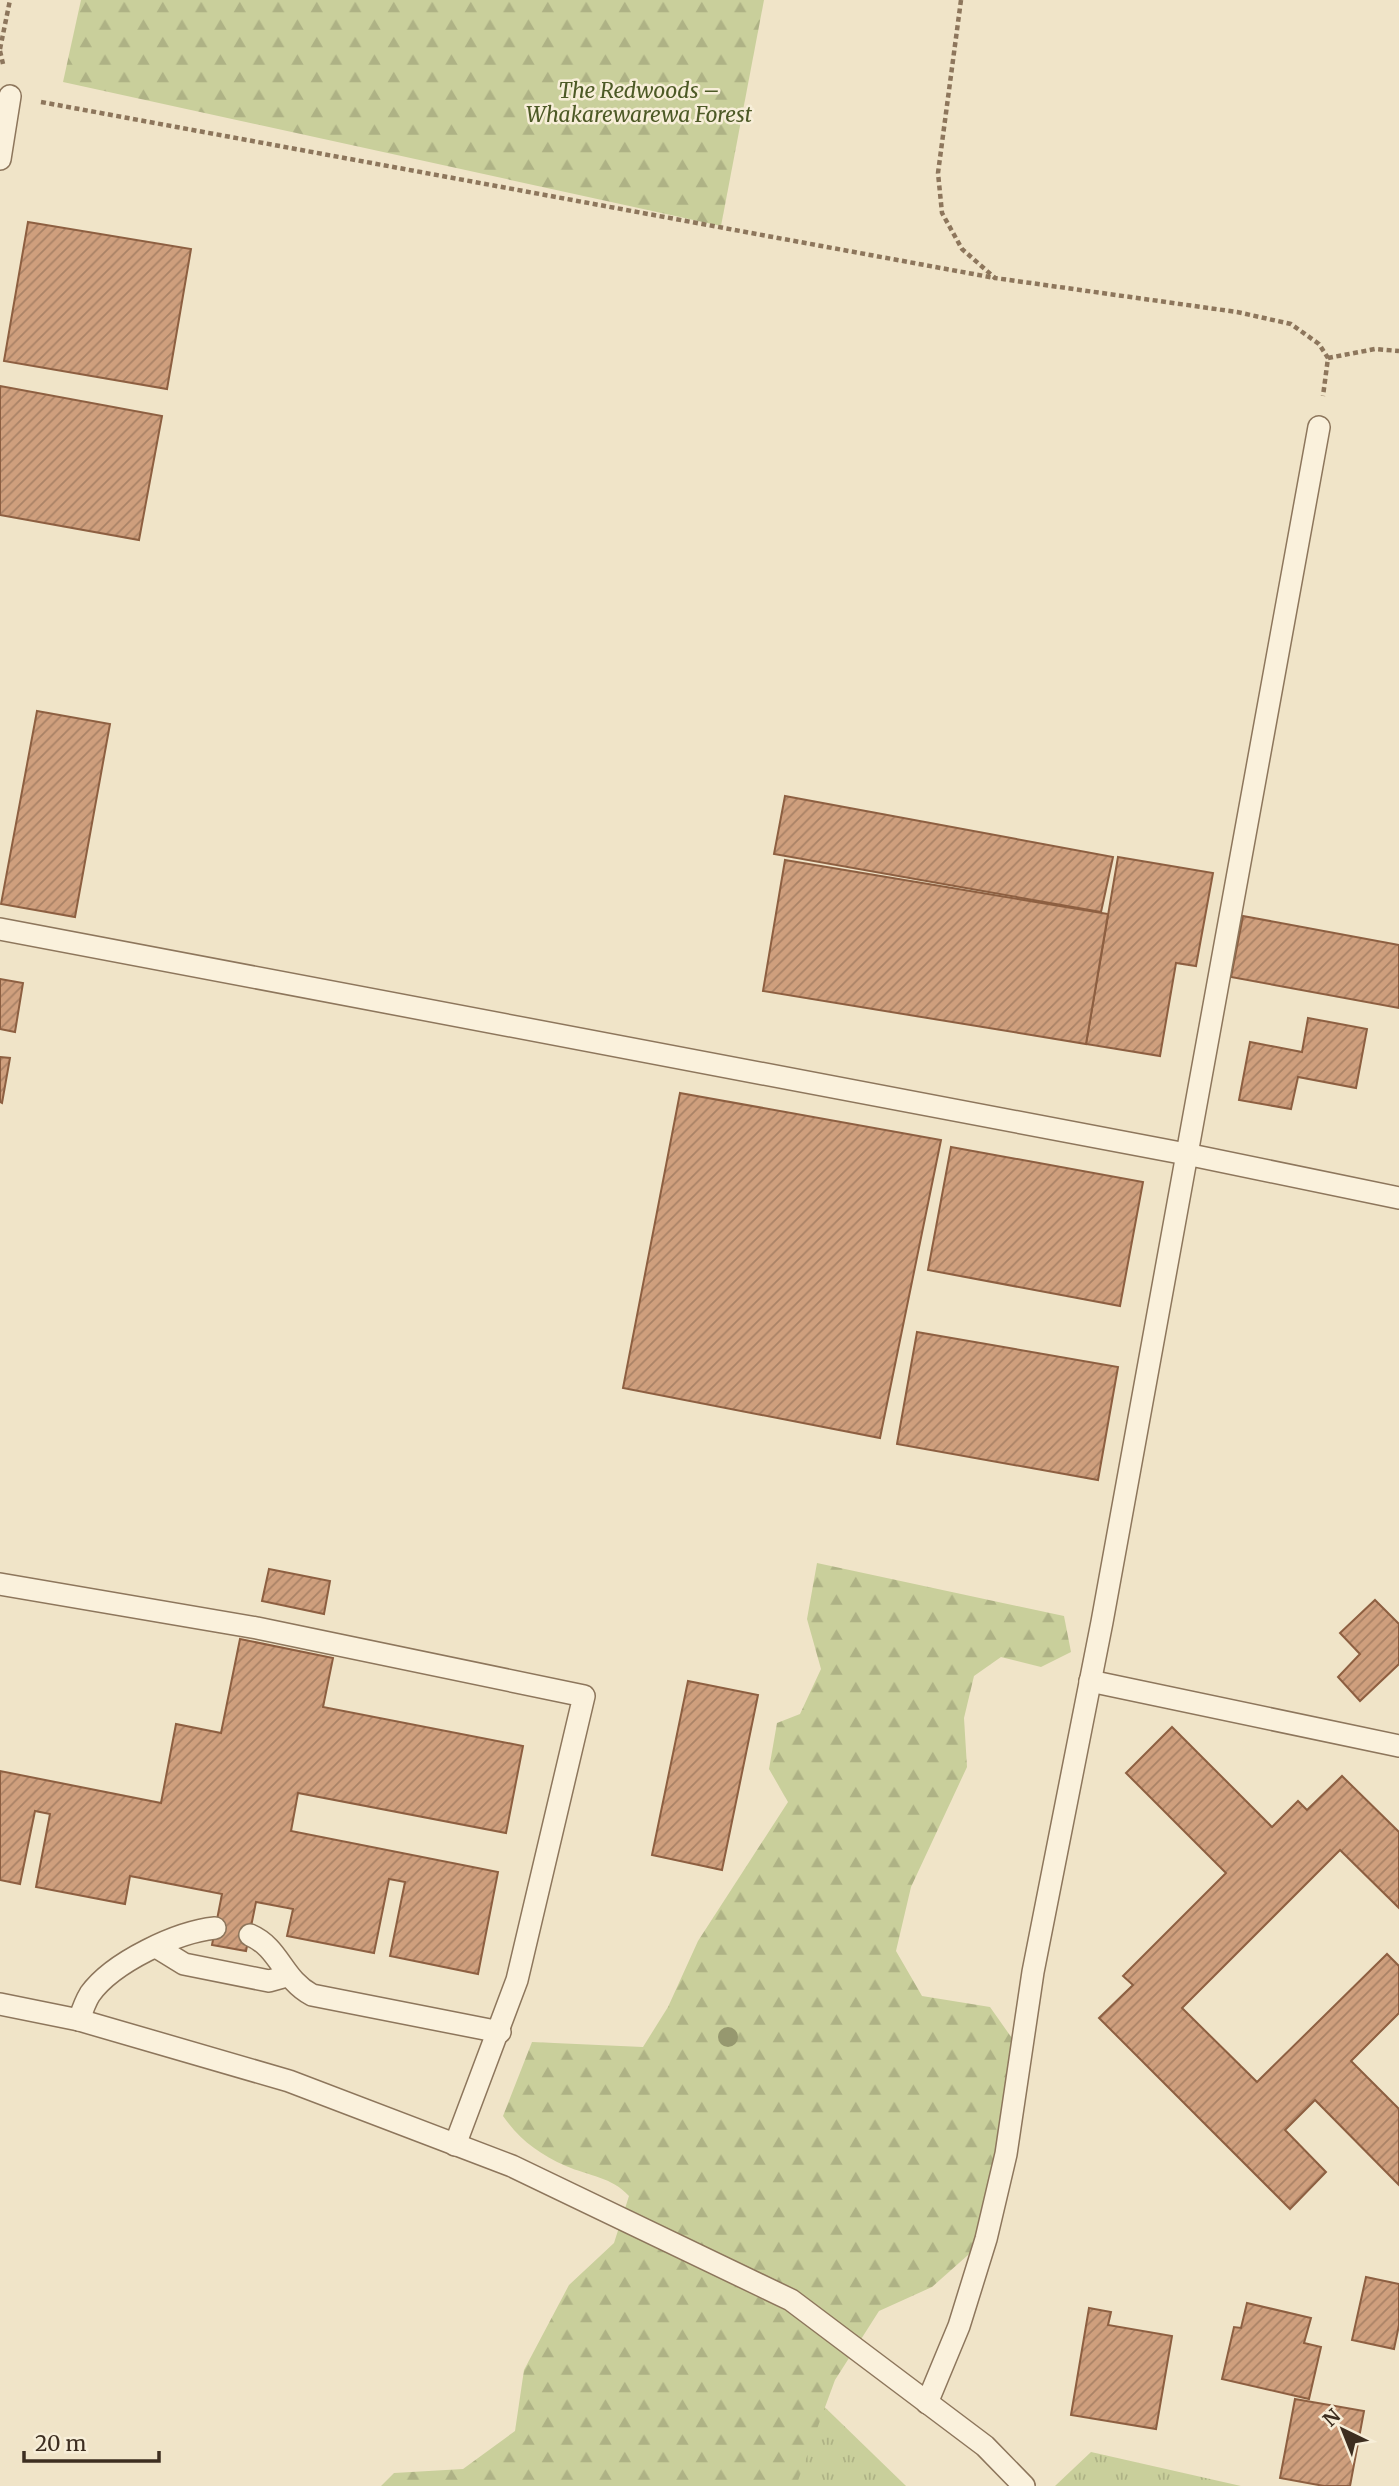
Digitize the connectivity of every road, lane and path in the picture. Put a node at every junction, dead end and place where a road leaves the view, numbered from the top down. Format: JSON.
{"nodes":[{"id":1,"x":10,"y":0,"type":"edge"},
{"id":2,"x":961,"y":0,"type":"edge"},
{"id":3,"x":0,"y":50,"type":"edge"},
{"id":4,"x":10,"y":96,"type":"junction"},
{"id":5,"x":0,"y":159,"type":"edge"},
{"id":6,"x":995,"y":278,"type":"junction"},
{"id":7,"x":1399,"y":351,"type":"edge"},
{"id":8,"x":1319,"y":427,"type":"dead end"},
{"id":9,"x":0,"y":929,"type":"edge"},
{"id":10,"x":1186,"y":1154,"type":"junction"},
{"id":11,"x":1399,"y":1198,"type":"edge"},
{"id":12,"x":0,"y":1584,"type":"edge"},
{"id":13,"x":1090,"y":1681,"type":"junction"},
{"id":14,"x":1399,"y":1746,"type":"edge"},
{"id":15,"x":215,"y":1928,"type":"dead end"},
{"id":16,"x":250,"y":1935,"type":"dead end"},
{"id":17,"x":158,"y":1948,"type":"junction"},
{"id":18,"x":287,"y":1976,"type":"junction"},
{"id":19,"x":0,"y":2004,"type":"edge"},
{"id":20,"x":79,"y":2020,"type":"junction"},
{"id":21,"x":500,"y":2032,"type":"junction"},
{"id":22,"x":456,"y":2145,"type":"junction"},
{"id":23,"x":927,"y":2403,"type":"junction"},
{"id":24,"x":1024,"y":2486,"type":"edge"}],
"edges":[{"from":1,"to":3,"type":"path"},
{"from":2,"to":6,"type":"path"},
{"from":3,"to":4,"type":"path"},
{"from":4,"to":5,"type":"lane"},
{"from":4,"to":6,"type":"path"},
{"from":6,"to":7,"type":"path"},
{"from":8,"to":10,"type":"lane"},
{"from":9,"to":10,"type":"lane"},
{"from":10,"to":11,"type":"lane"},
{"from":10,"to":13,"type":"lane"},
{"from":12,"to":21,"type":"lane"},
{"from":13,"to":14,"type":"lane"},
{"from":13,"to":23,"type":"lane"},
{"from":15,"to":17,"type":"lane"},
{"from":16,"to":18,"type":"lane"},
{"from":17,"to":18,"type":"lane"},
{"from":17,"to":20,"type":"lane"},
{"from":18,"to":21,"type":"lane"},
{"from":19,"to":20,"type":"lane"},
{"from":20,"to":22,"type":"lane"},
{"from":21,"to":22,"type":"lane"},
{"from":22,"to":23,"type":"lane"},
{"from":23,"to":24,"type":"lane"}]}
